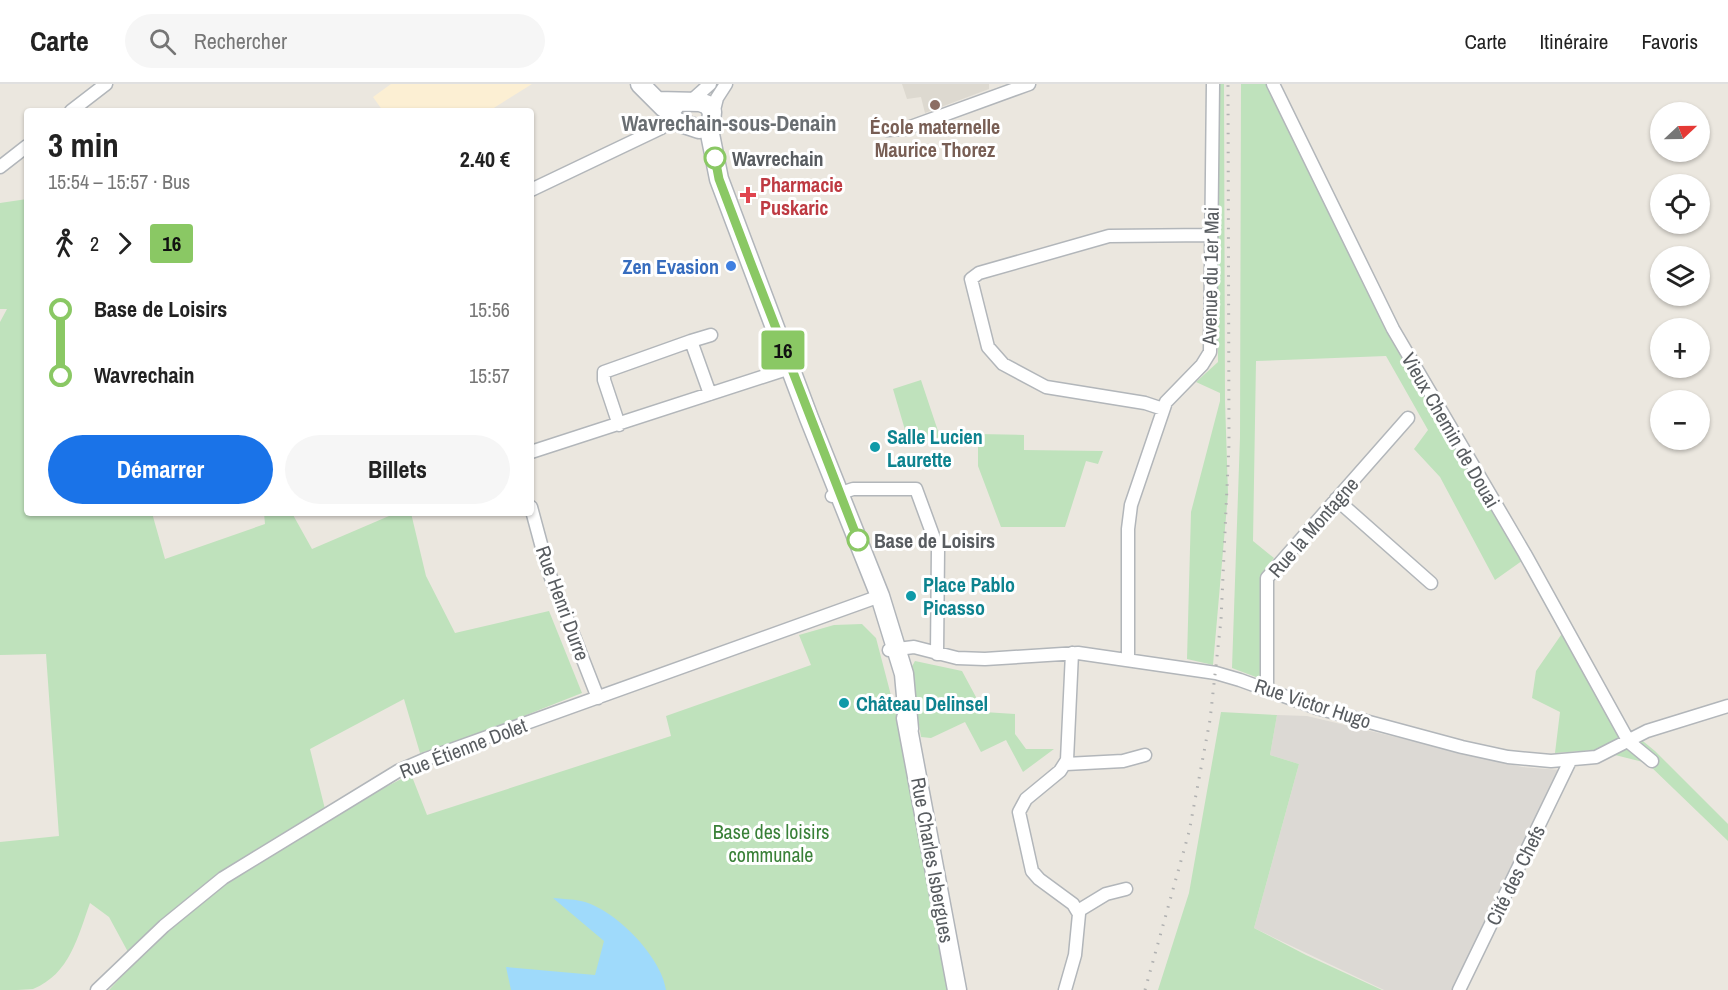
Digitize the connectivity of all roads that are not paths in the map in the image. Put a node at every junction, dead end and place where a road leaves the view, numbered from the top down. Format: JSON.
{"nodes":[{"id":1,"x":106,"y":84,"type":"edge"},
{"id":2,"x":640,"y":84,"type":"edge"},
{"id":3,"x":710,"y":84,"type":"edge"},
{"id":4,"x":726,"y":84,"type":"edge"},
{"id":5,"x":1029,"y":84,"type":"edge"},
{"id":6,"x":1213,"y":84,"type":"edge"},
{"id":7,"x":1273,"y":84,"type":"edge"},
{"id":8,"x":998,"y":90,"type":"edge"},
{"id":9,"x":75,"y":108,"type":"edge"},
{"id":10,"x":680,"y":113,"type":"junction"},
{"id":11,"x":712,"y":118,"type":"junction"},
{"id":12,"x":887,"y":130,"type":"dead end"},
{"id":13,"x":24,"y":148,"type":"edge"},
{"id":14,"x":0,"y":167,"type":"edge"},
{"id":15,"x":719,"y":179,"type":"junction"},
{"id":16,"x":534,"y":189,"type":"edge"},
{"id":17,"x":1211,"y":235,"type":"junction"},
{"id":18,"x":711,"y":335,"type":"dead end"},
{"id":19,"x":691,"y":341,"type":"junction"},
{"id":20,"x":790,"y":368,"type":"junction"},
{"id":21,"x":710,"y":394,"type":"junction"},
{"id":22,"x":1163,"y":408,"type":"junction"},
{"id":23,"x":1408,"y":418,"type":"dead end"},
{"id":24,"x":619,"y":425,"type":"junction"},
{"id":25,"x":534,"y":451,"type":"edge"},
{"id":26,"x":835,"y":495,"type":"junction"},
{"id":27,"x":1336,"y":499,"type":"junction"},
{"id":28,"x":533,"y":516,"type":"edge"},
{"id":29,"x":1431,"y":583,"type":"dead end"},
{"id":30,"x":876,"y":597,"type":"junction"},
{"id":31,"x":892,"y":649,"type":"junction"},
{"id":32,"x":1072,"y":653,"type":"junction"},
{"id":33,"x":937,"y":654,"type":"junction"},
{"id":34,"x":1128,"y":660,"type":"junction"},
{"id":35,"x":1267,"y":690,"type":"junction"},
{"id":36,"x":598,"y":698,"type":"junction"},
{"id":37,"x":1728,"y":706,"type":"edge"},
{"id":38,"x":1629,"y":742,"type":"junction"},
{"id":39,"x":1145,"y":755,"type":"dead end"},
{"id":40,"x":1570,"y":761,"type":"junction"},
{"id":41,"x":1652,"y":761,"type":"dead end"},
{"id":42,"x":1066,"y":764,"type":"junction"},
{"id":43,"x":1126,"y":889,"type":"dead end"},
{"id":44,"x":1078,"y":911,"type":"junction"},
{"id":45,"x":97,"y":990,"type":"edge"},
{"id":46,"x":957,"y":990,"type":"edge"},
{"id":47,"x":1065,"y":990,"type":"edge"},
{"id":48,"x":1459,"y":990,"type":"edge"}],
"edges":[{"from":1,"to":9,"type":"street"},
{"from":2,"to":10,"type":"main road","name":"Rue Charles Isbergues"},
{"from":3,"to":10,"type":"street"},
{"from":4,"to":11,"type":"street"},
{"from":5,"to":8,"type":"street"},
{"from":6,"to":17,"type":"street","name":"Avenue du 1er Mai"},
{"from":7,"to":38,"type":"street","name":"Vieux Chemin de Douai"},
{"from":8,"to":12,"type":"street"},
{"from":10,"to":11,"type":"main road"},
{"from":10,"to":15,"type":"main road","name":"Rue Charles Isbergues"},
{"from":10,"to":16,"type":"street"},
{"from":11,"to":15,"type":"main road","name":"Rue Charles Isbergues"},
{"from":13,"to":14,"type":"street"},
{"from":15,"to":20,"type":"main road","name":"Rue Charles Isbergues"},
{"from":17,"to":22,"type":"street","name":"Avenue du 1er Mai"},
{"from":17,"to":22,"type":"street"},
{"from":18,"to":19,"type":"street"},
{"from":19,"to":21,"type":"street"},
{"from":19,"to":24,"type":"street"},
{"from":20,"to":21,"type":"street"},
{"from":20,"to":26,"type":"main road","name":"Rue Charles Isbergues"},
{"from":21,"to":24,"type":"street"},
{"from":22,"to":34,"type":"street","name":"Avenue du 1er Mai"},
{"from":23,"to":27,"type":"street","name":"Rue la Montagne"},
{"from":24,"to":25,"type":"street"},
{"from":26,"to":30,"type":"main road","name":"Rue Charles Isbergues"},
{"from":26,"to":33,"type":"street"},
{"from":27,"to":29,"type":"street"},
{"from":27,"to":35,"type":"street","name":"Rue la Montagne"},
{"from":28,"to":36,"type":"street","name":"Rue Henri Durre"},
{"from":30,"to":31,"type":"main road","name":"Rue Charles Isbergues"},
{"from":30,"to":36,"type":"street","name":"Rue Étienne Dolet"},
{"from":31,"to":33,"type":"street","name":"Rue Victor Hugo"},
{"from":31,"to":46,"type":"main road","name":"Rue Charles Isbergues"},
{"from":32,"to":33,"type":"street","name":"Rue Victor Hugo"},
{"from":32,"to":34,"type":"street","name":"Rue Victor Hugo"},
{"from":32,"to":42,"type":"street"},
{"from":34,"to":35,"type":"street","name":"Rue Victor Hugo"},
{"from":35,"to":40,"type":"street","name":"Rue Victor Hugo"},
{"from":36,"to":45,"type":"street","name":"Rue Étienne Dolet"},
{"from":37,"to":38,"type":"street","name":"Rue Victor Hugo"},
{"from":38,"to":40,"type":"street","name":"Rue Victor Hugo"},
{"from":38,"to":41,"type":"street","name":"Vieux Chemin de Douai"},
{"from":39,"to":42,"type":"street"},
{"from":40,"to":48,"type":"street","name":"Cité des Chefs"},
{"from":42,"to":44,"type":"street"},
{"from":43,"to":44,"type":"street"},
{"from":44,"to":47,"type":"street"}]}
